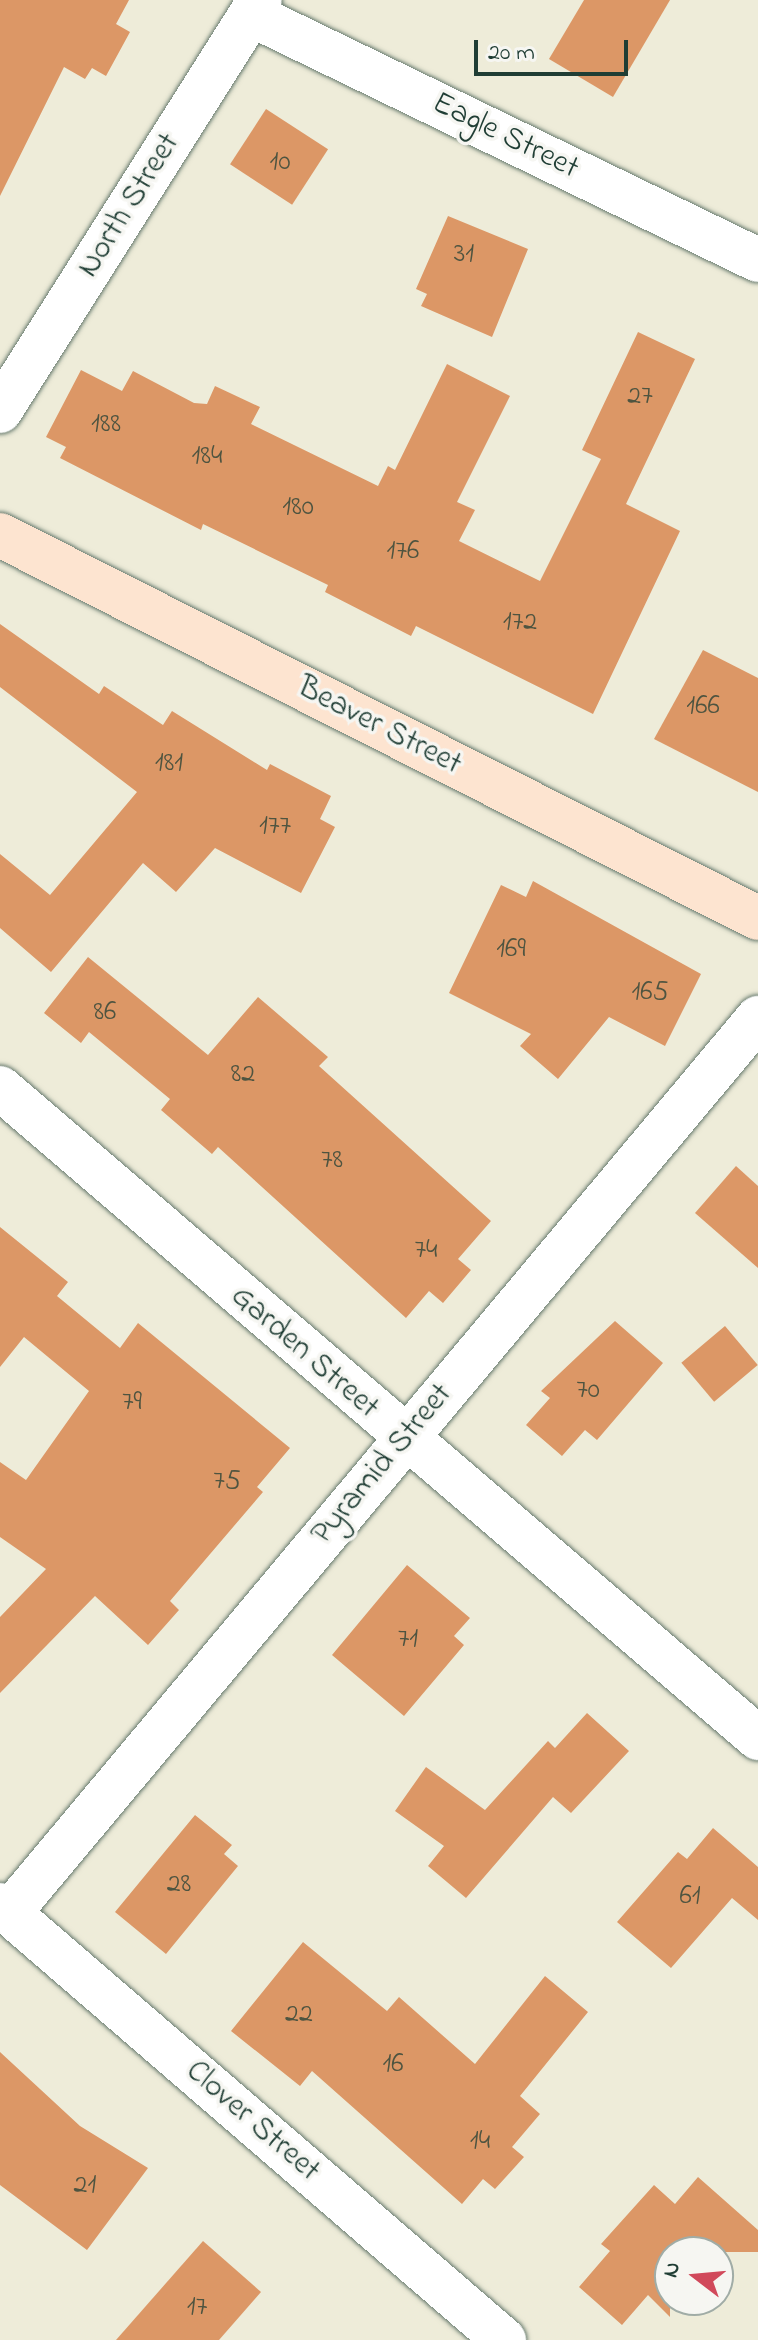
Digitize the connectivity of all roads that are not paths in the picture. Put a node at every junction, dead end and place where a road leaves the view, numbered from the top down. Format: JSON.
{"nodes":[{"id":1,"x":256,"y":7,"type":"edge"},
{"id":2,"x":758,"y":260,"type":"edge"},
{"id":3,"x":0,"y":411,"type":"edge"},
{"id":4,"x":0,"y":535,"type":"edge"},
{"id":5,"x":758,"y":918,"type":"edge"},
{"id":6,"x":758,"y":1018,"type":"edge"},
{"id":7,"x":0,"y":1088,"type":"edge"},
{"id":8,"x":404,"y":1440,"type":"junction"},
{"id":9,"x":758,"y":1738,"type":"edge"},
{"id":10,"x":5,"y":1908,"type":"edge"},
{"id":11,"x":504,"y":2340,"type":"edge"}],
"edges":[{"from":1,"to":2,"type":"street","name":"Eagle Street"},
{"from":1,"to":3,"type":"street","name":"North Street"},
{"from":4,"to":5,"type":"street","name":"Beaver Street"},
{"from":6,"to":8,"type":"street","name":"Pyramid Street"},
{"from":7,"to":8,"type":"street","name":"Garden Street"},
{"from":8,"to":9,"type":"street","name":"Garden Street"},
{"from":8,"to":10,"type":"street","name":"Pyramid Street"},
{"from":10,"to":11,"type":"street","name":"Clover Street"}]}
